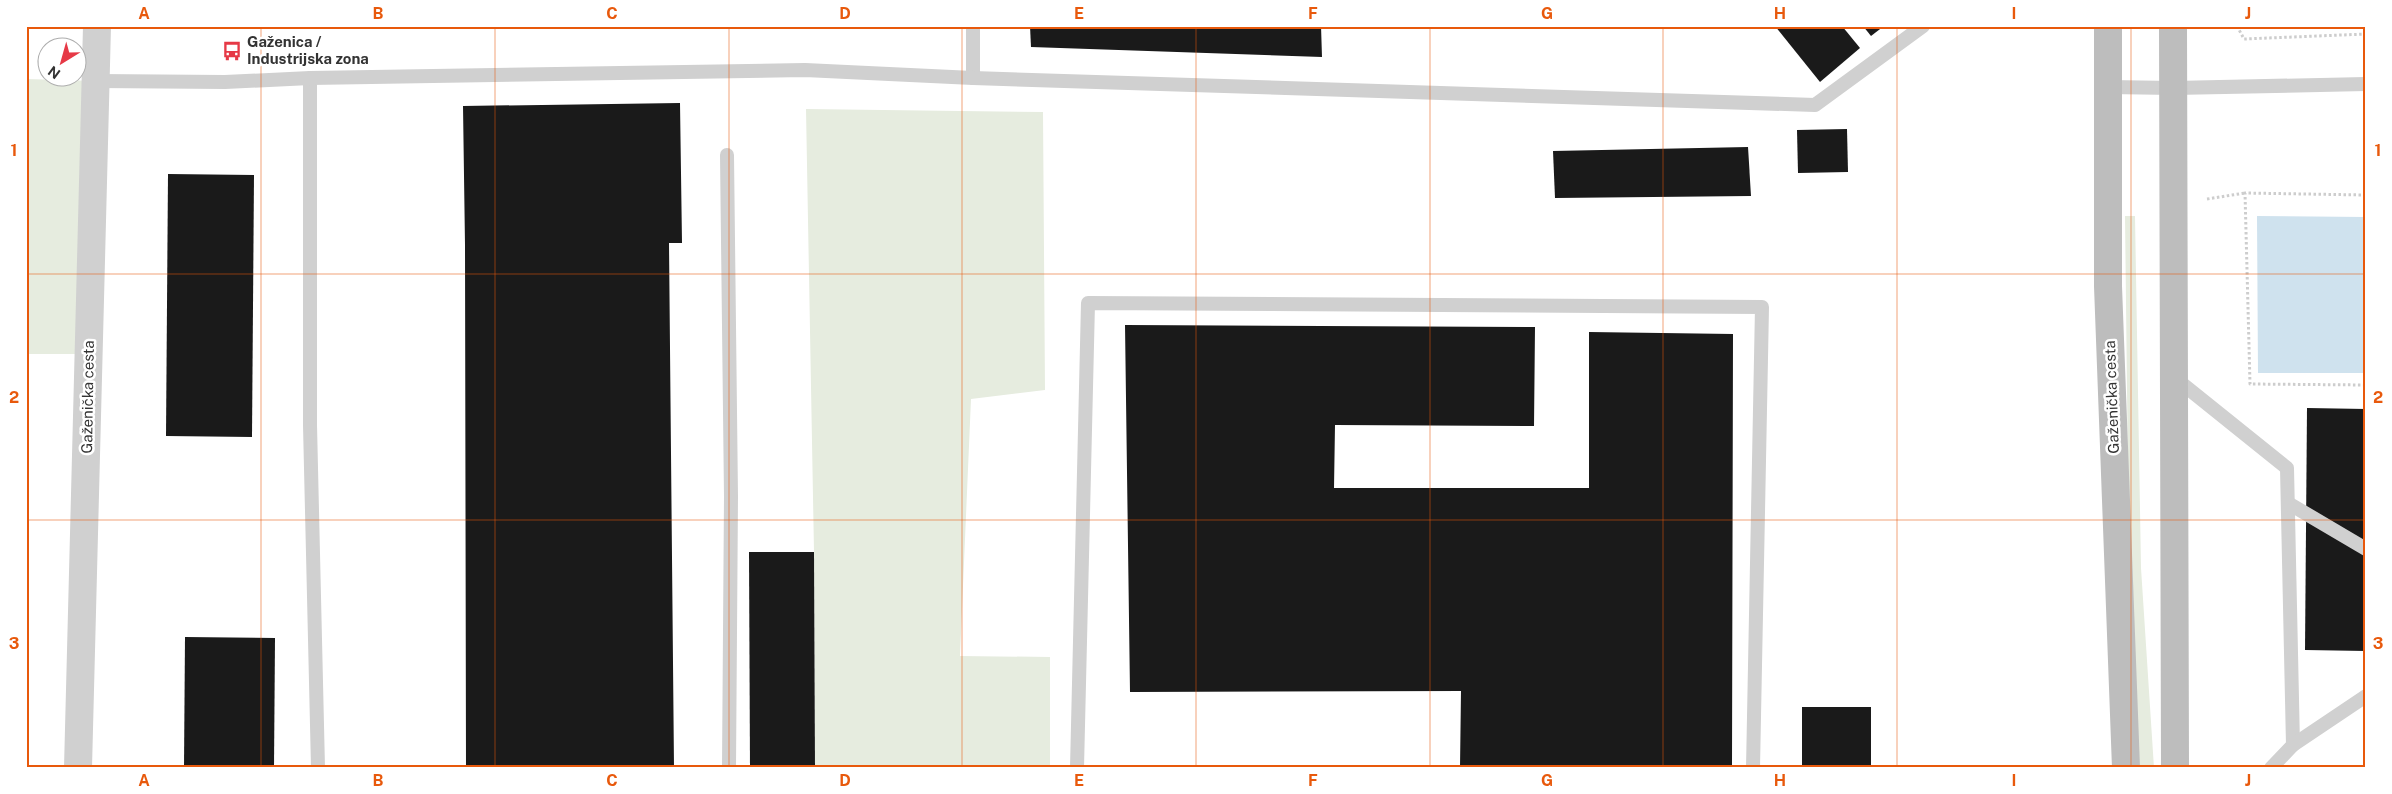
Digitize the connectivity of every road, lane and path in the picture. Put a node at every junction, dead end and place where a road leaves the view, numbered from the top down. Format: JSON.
{"nodes":[{"id":1,"x":97,"y":26,"type":"edge"},
{"id":2,"x":973,"y":26,"type":"edge"},
{"id":3,"x":1923,"y":26,"type":"edge"},
{"id":4,"x":2108,"y":26,"type":"edge"},
{"id":5,"x":2173,"y":26,"type":"edge"},
{"id":6,"x":2236,"y":26,"type":"edge"},
{"id":7,"x":2366,"y":34,"type":"edge"},
{"id":8,"x":310,"y":78,"type":"junction"},
{"id":9,"x":973,"y":78,"type":"junction"},
{"id":10,"x":96,"y":81,"type":"junction"},
{"id":11,"x":2366,"y":84,"type":"edge"},
{"id":12,"x":2108,"y":87,"type":"junction"},
{"id":13,"x":2174,"y":88,"type":"junction"},
{"id":14,"x":727,"y":155,"type":"dead end"},
{"id":15,"x":2246,"y":193,"type":"junction"},
{"id":16,"x":2366,"y":195,"type":"edge"},
{"id":17,"x":2205,"y":200,"type":"dead end"},
{"id":18,"x":2175,"y":378,"type":"junction"},
{"id":19,"x":2366,"y":385,"type":"edge"},
{"id":20,"x":2288,"y":503,"type":"junction"},
{"id":21,"x":2366,"y":549,"type":"edge"},
{"id":22,"x":2366,"y":696,"type":"edge"},
{"id":23,"x":2293,"y":745,"type":"junction"},
{"id":24,"x":78,"y":768,"type":"edge"},
{"id":25,"x":318,"y":768,"type":"edge"},
{"id":26,"x":729,"y":768,"type":"edge"},
{"id":27,"x":1077,"y":768,"type":"edge"},
{"id":28,"x":1753,"y":768,"type":"edge"},
{"id":29,"x":2126,"y":768,"type":"edge"},
{"id":30,"x":2175,"y":768,"type":"edge"},
{"id":31,"x":2272,"y":768,"type":"edge"}],
"edges":[{"from":1,"to":10,"type":"street","name":"Gaženička cesta"},
{"from":2,"to":9,"type":"lane"},
{"from":3,"to":9,"type":"lane"},
{"from":4,"to":12,"type":"main road","name":"Gaženička cesta"},
{"from":5,"to":13,"type":"main road"},
{"from":6,"to":7,"type":"path"},
{"from":8,"to":9,"type":"lane"},
{"from":8,"to":10,"type":"lane"},
{"from":8,"to":25,"type":"lane"},
{"from":10,"to":24,"type":"street","name":"Gaženička cesta"},
{"from":11,"to":13,"type":"lane"},
{"from":12,"to":13,"type":"lane"},
{"from":12,"to":29,"type":"main road","name":"Gaženička cesta"},
{"from":13,"to":18,"type":"main road"},
{"from":14,"to":26,"type":"lane"},
{"from":15,"to":16,"type":"path"},
{"from":15,"to":17,"type":"path"},
{"from":15,"to":19,"type":"path"},
{"from":18,"to":20,"type":"lane"},
{"from":18,"to":30,"type":"main road"},
{"from":20,"to":21,"type":"lane"},
{"from":20,"to":23,"type":"lane"},
{"from":22,"to":23,"type":"lane"},
{"from":23,"to":31,"type":"lane"},
{"from":27,"to":28,"type":"lane"}]}
